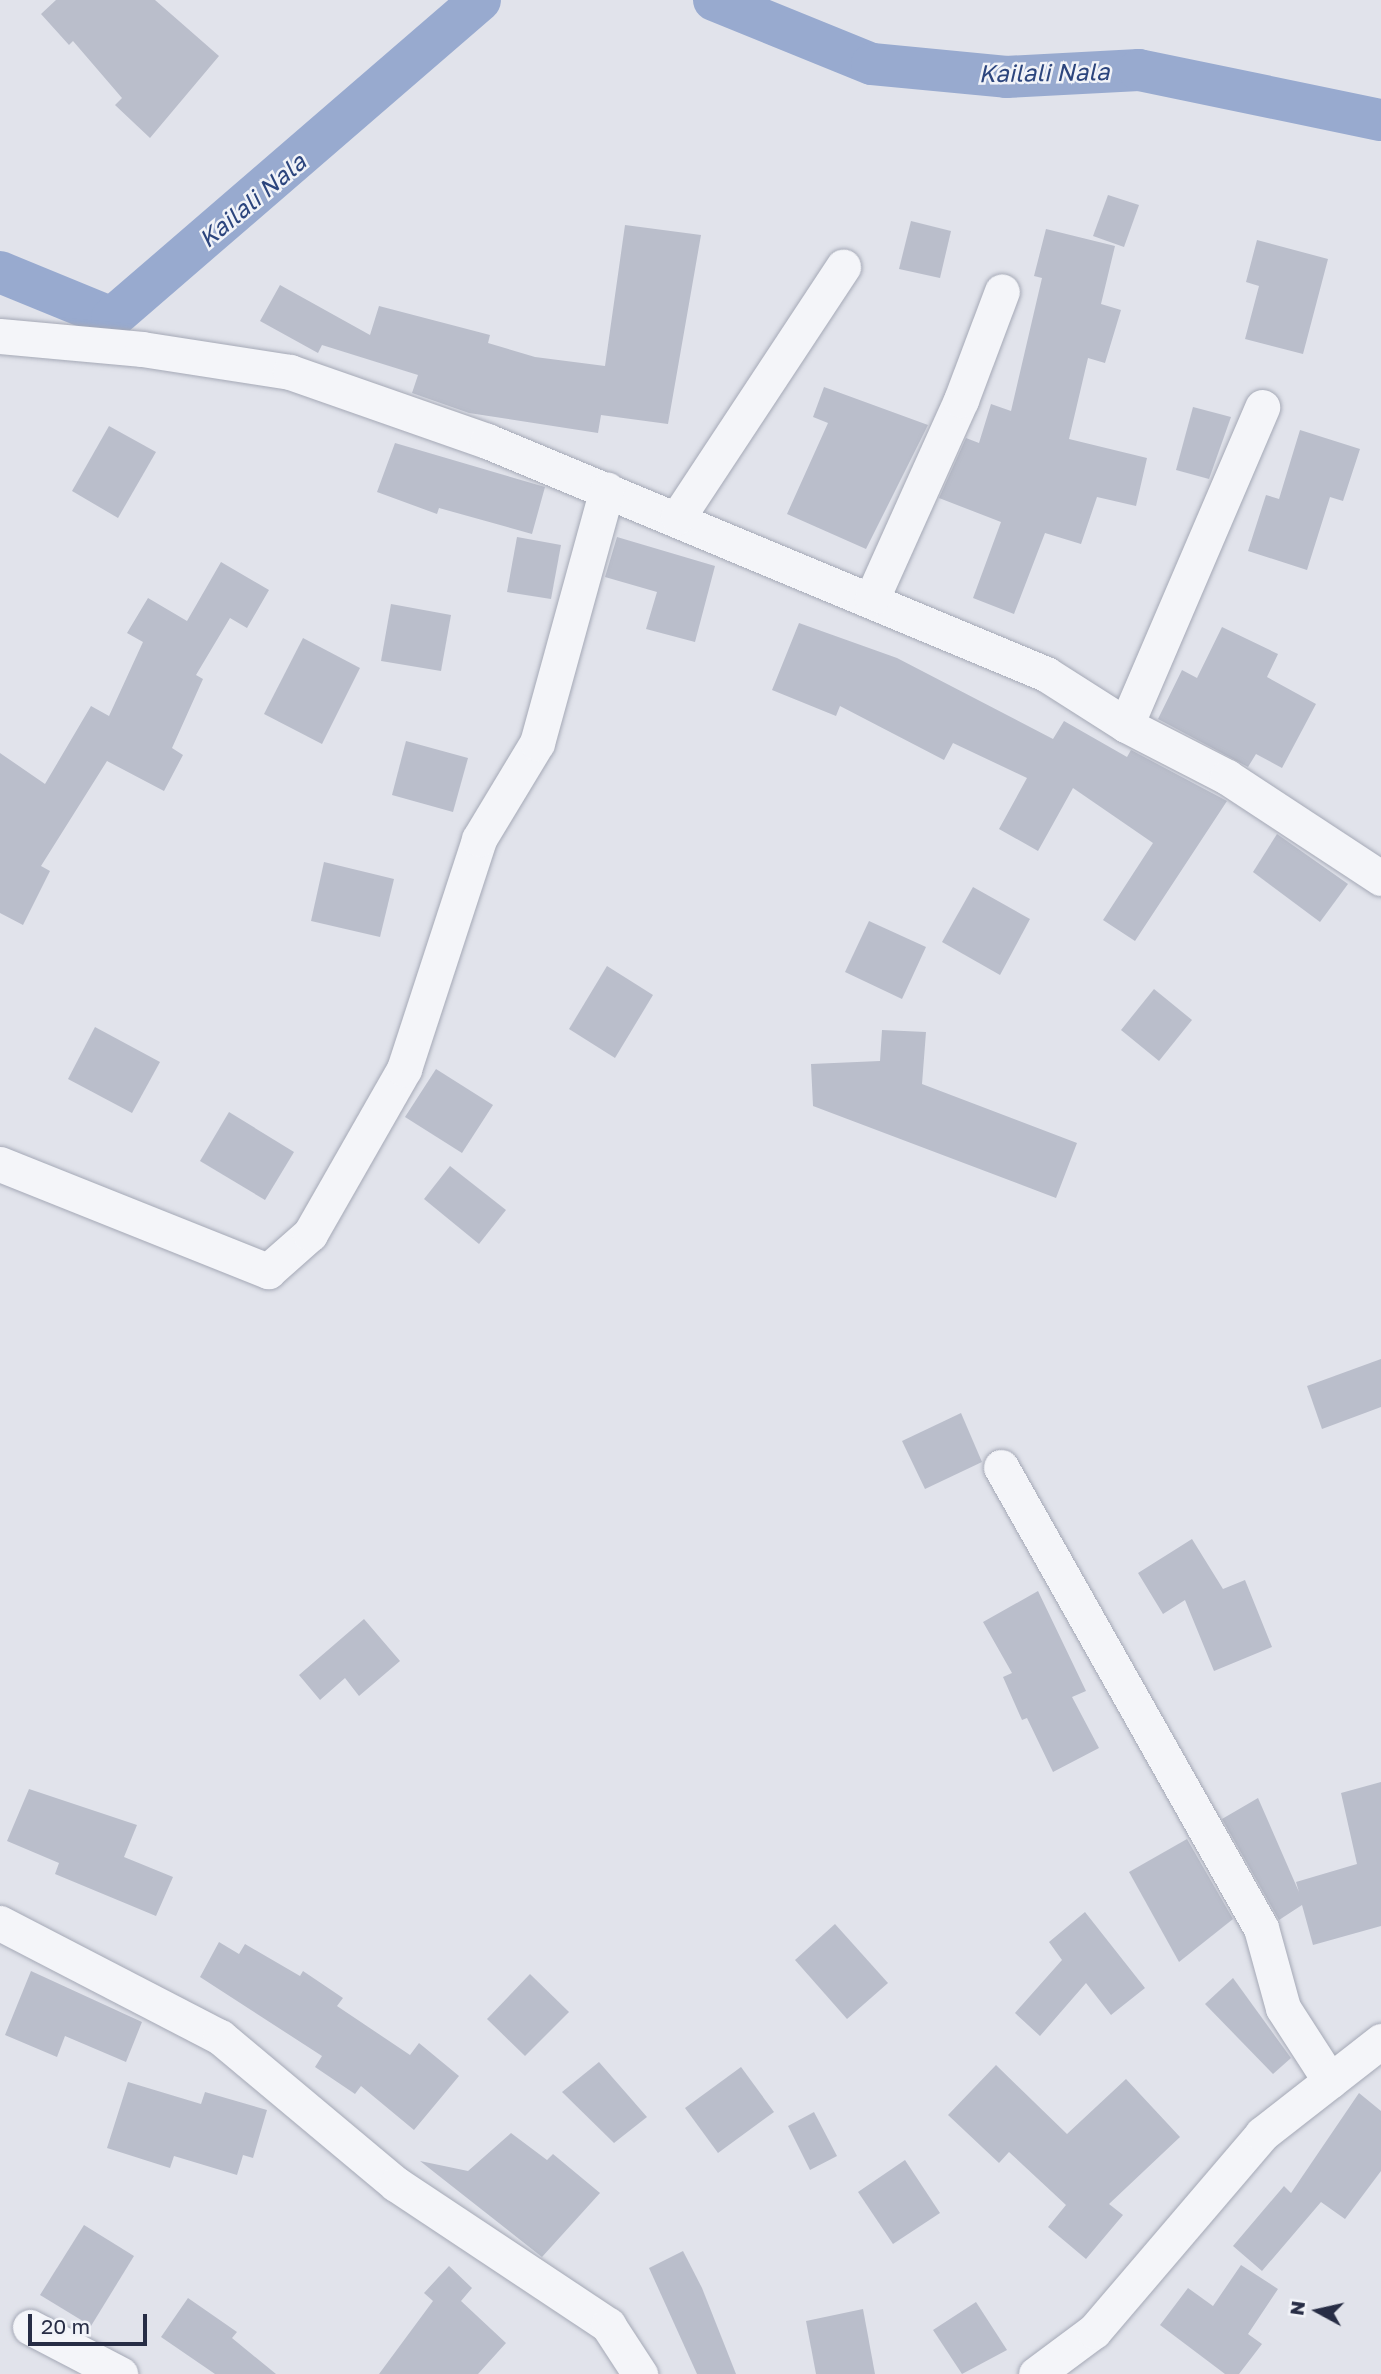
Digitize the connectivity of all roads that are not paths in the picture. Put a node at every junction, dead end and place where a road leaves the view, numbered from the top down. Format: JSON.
{"nodes":[{"id":1,"x":843,"y":267,"type":"dead end"},
{"id":2,"x":1002,"y":291,"type":"dead end"},
{"id":3,"x":0,"y":336,"type":"edge"},
{"id":4,"x":1262,"y":407,"type":"dead end"},
{"id":5,"x":607,"y":489,"type":"junction"},
{"id":6,"x":678,"y":517,"type":"junction"},
{"id":7,"x":872,"y":598,"type":"junction"},
{"id":8,"x":1126,"y":725,"type":"junction"},
{"id":9,"x":1381,"y":878,"type":"edge"},
{"id":10,"x":0,"y":1164,"type":"edge"},
{"id":11,"x":1001,"y":1467,"type":"dead end"},
{"id":12,"x":0,"y":1923,"type":"edge"},
{"id":13,"x":1381,"y":2041,"type":"edge"},
{"id":14,"x":1330,"y":2081,"type":"junction"},
{"id":15,"x":30,"y":2327,"type":"dead end"},
{"id":16,"x":120,"y":2374,"type":"edge"},
{"id":17,"x":640,"y":2374,"type":"edge"},
{"id":18,"x":1036,"y":2374,"type":"edge"}],
"edges":[{"from":1,"to":6,"type":"street"},
{"from":2,"to":7,"type":"street"},
{"from":3,"to":5,"type":"street"},
{"from":4,"to":8,"type":"street"},
{"from":5,"to":6,"type":"street"},
{"from":5,"to":10,"type":"street"},
{"from":6,"to":7,"type":"street"},
{"from":7,"to":8,"type":"street"},
{"from":8,"to":9,"type":"street"},
{"from":11,"to":14,"type":"street"},
{"from":12,"to":17,"type":"street"},
{"from":13,"to":14,"type":"street"},
{"from":14,"to":18,"type":"street"},
{"from":15,"to":16,"type":"street"}]}
